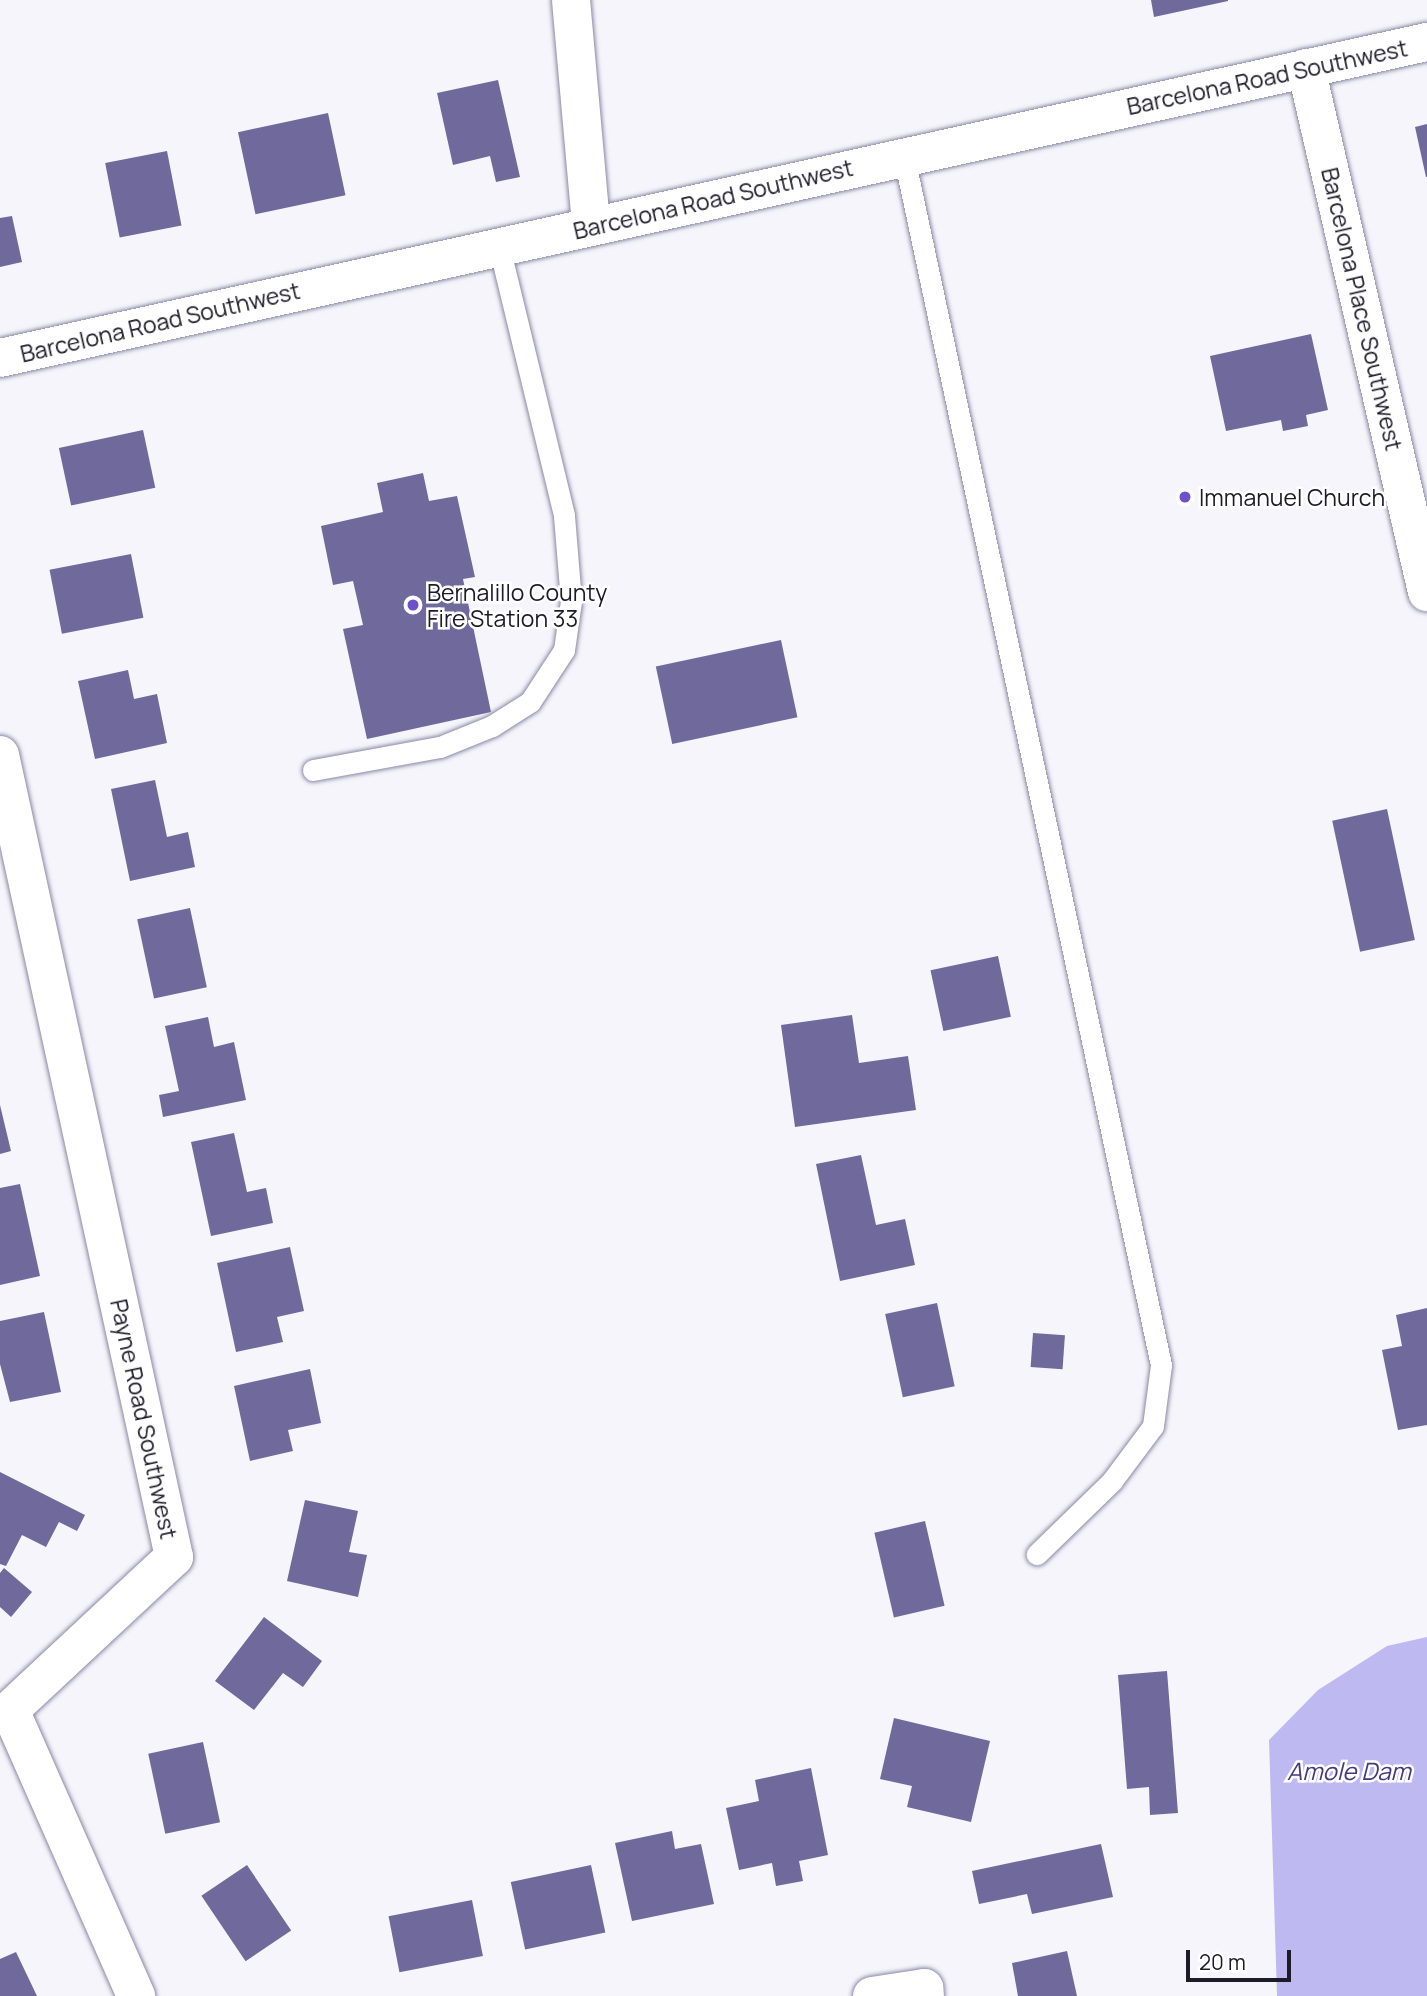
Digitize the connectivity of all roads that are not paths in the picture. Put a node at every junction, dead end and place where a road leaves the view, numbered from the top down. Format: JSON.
{"nodes":[{"id":1,"x":571,"y":0,"type":"edge"},
{"id":2,"x":1427,"y":42,"type":"edge"},
{"id":3,"x":1306,"y":68,"type":"junction"},
{"id":4,"x":904,"y":157,"type":"junction"},
{"id":5,"x":591,"y":226,"type":"junction"},
{"id":6,"x":499,"y":247,"type":"junction"},
{"id":7,"x":0,"y":358,"type":"edge"},
{"id":8,"x":1427,"y":592,"type":"edge"},
{"id":9,"x":0,"y":755,"type":"edge"},
{"id":10,"x":313,"y":770,"type":"dead end"},
{"id":11,"x":1037,"y":1554,"type":"dead end"},
{"id":12,"x":5,"y":1712,"type":"edge"},
{"id":13,"x":136,"y":1996,"type":"edge"},
{"id":14,"x":872,"y":1996,"type":"edge"},
{"id":15,"x":925,"y":1996,"type":"edge"}],
"edges":[{"from":1,"to":5,"type":"street"},
{"from":2,"to":3,"type":"street","name":"Barcelona Road Southwest"},
{"from":3,"to":4,"type":"street","name":"Barcelona Road Southwest"},
{"from":3,"to":8,"type":"street","name":"Barcelona Place Southwest"},
{"from":4,"to":5,"type":"street","name":"Barcelona Road Southwest"},
{"from":4,"to":11,"type":"lane"},
{"from":5,"to":6,"type":"street","name":"Barcelona Road Southwest"},
{"from":6,"to":7,"type":"street","name":"Barcelona Road Southwest"},
{"from":6,"to":10,"type":"lane"},
{"from":9,"to":12,"type":"street","name":"Payne Road Southwest"},
{"from":12,"to":13,"type":"street","name":"Payne Road Southwest"},
{"from":14,"to":15,"type":"street"}]}
